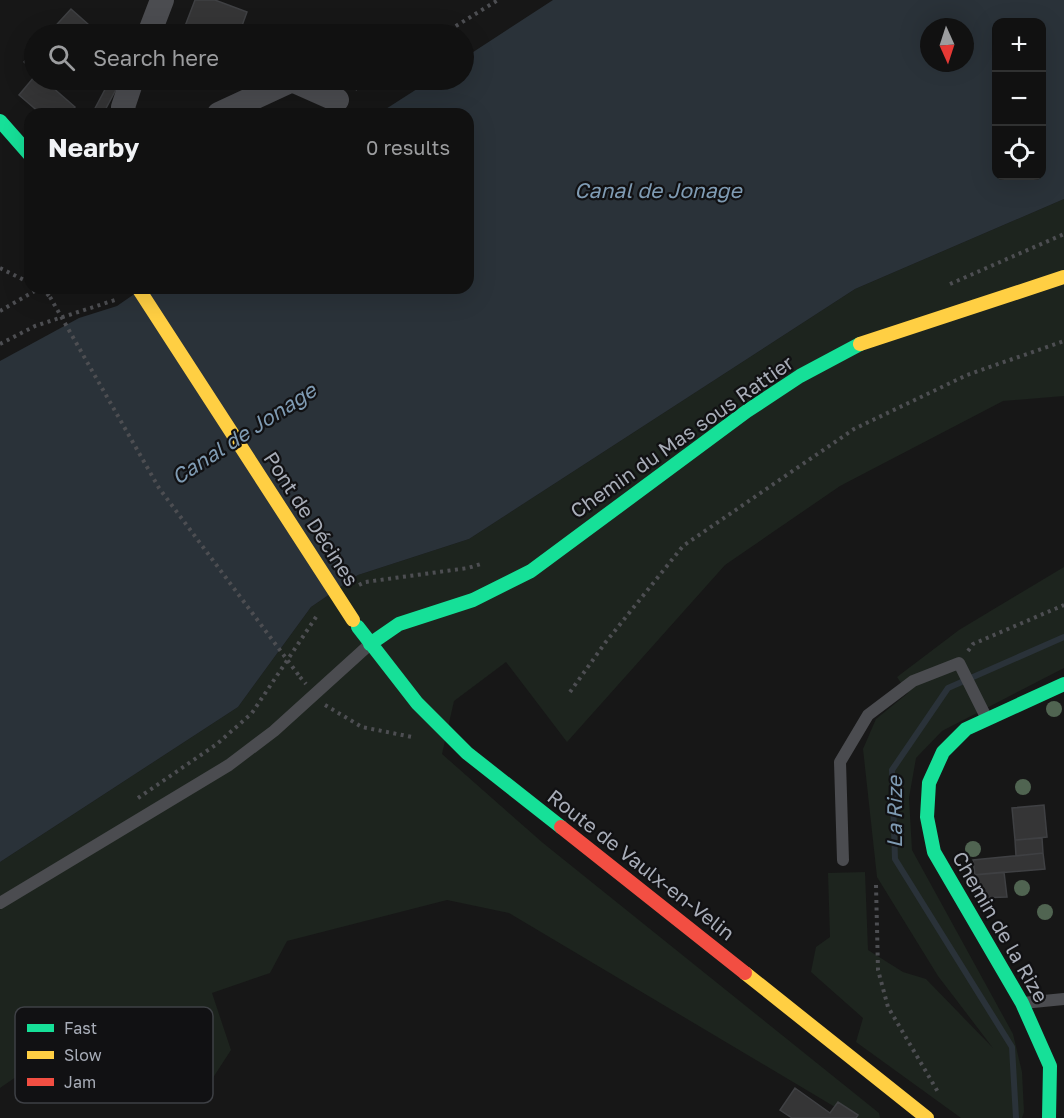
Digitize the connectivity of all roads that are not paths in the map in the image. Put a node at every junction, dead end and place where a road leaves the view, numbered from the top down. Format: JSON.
{"nodes":[{"id":1,"x":162,"y":0,"type":"edge"},
{"id":2,"x":153,"y":24,"type":"edge"},
{"id":3,"x":129,"y":90,"type":"edge"},
{"id":4,"x":271,"y":90,"type":"edge"},
{"id":5,"x":314,"y":90,"type":"edge"},
{"id":6,"x":337,"y":100,"type":"dead end"},
{"id":7,"x":123,"y":108,"type":"edge"},
{"id":8,"x":232,"y":108,"type":"edge"},
{"id":9,"x":0,"y":121,"type":"edge"},
{"id":10,"x":24,"y":148,"type":"edge"},
{"id":11,"x":1064,"y":277,"type":"edge"},
{"id":12,"x":133,"y":294,"type":"edge"},
{"id":13,"x":353,"y":620,"type":"joint"},
{"id":14,"x":370,"y":644,"type":"junction"},
{"id":15,"x":1064,"y":684,"type":"edge"},
{"id":16,"x":987,"y":718,"type":"junction"},
{"id":17,"x":843,"y":860,"type":"dead end"},
{"id":18,"x":0,"y":903,"type":"edge"},
{"id":19,"x":1064,"y":999,"type":"edge"},
{"id":20,"x":1022,"y":1003,"type":"junction"},
{"id":21,"x":927,"y":1118,"type":"edge"},
{"id":22,"x":1049,"y":1118,"type":"edge"}],
"edges":[{"from":1,"to":2,"type":"street"},
{"from":3,"to":7,"type":"street"},
{"from":4,"to":8,"type":"street"},
{"from":5,"to":6,"type":"street"},
{"from":9,"to":10,"type":"street"},
{"from":11,"to":14,"type":"street","name":"Chemin du Mas sous Rattier"},
{"from":12,"to":13,"type":"street","name":"Pont de Décines","bridge":true},
{"from":13,"to":14,"type":"street","name":"Route de Vaulx-en-Velin"},
{"from":14,"to":18,"type":"lane"},
{"from":14,"to":21,"type":"street","name":"Route de Vaulx-en-Velin"},
{"from":15,"to":16,"type":"street","name":"Chemin de la Rize"},
{"from":16,"to":17,"type":"lane"},
{"from":16,"to":20,"type":"street","name":"Chemin de la Rize"},
{"from":19,"to":20,"type":"lane"},
{"from":20,"to":22,"type":"street","name":"Chemin de la Rize"}]}
